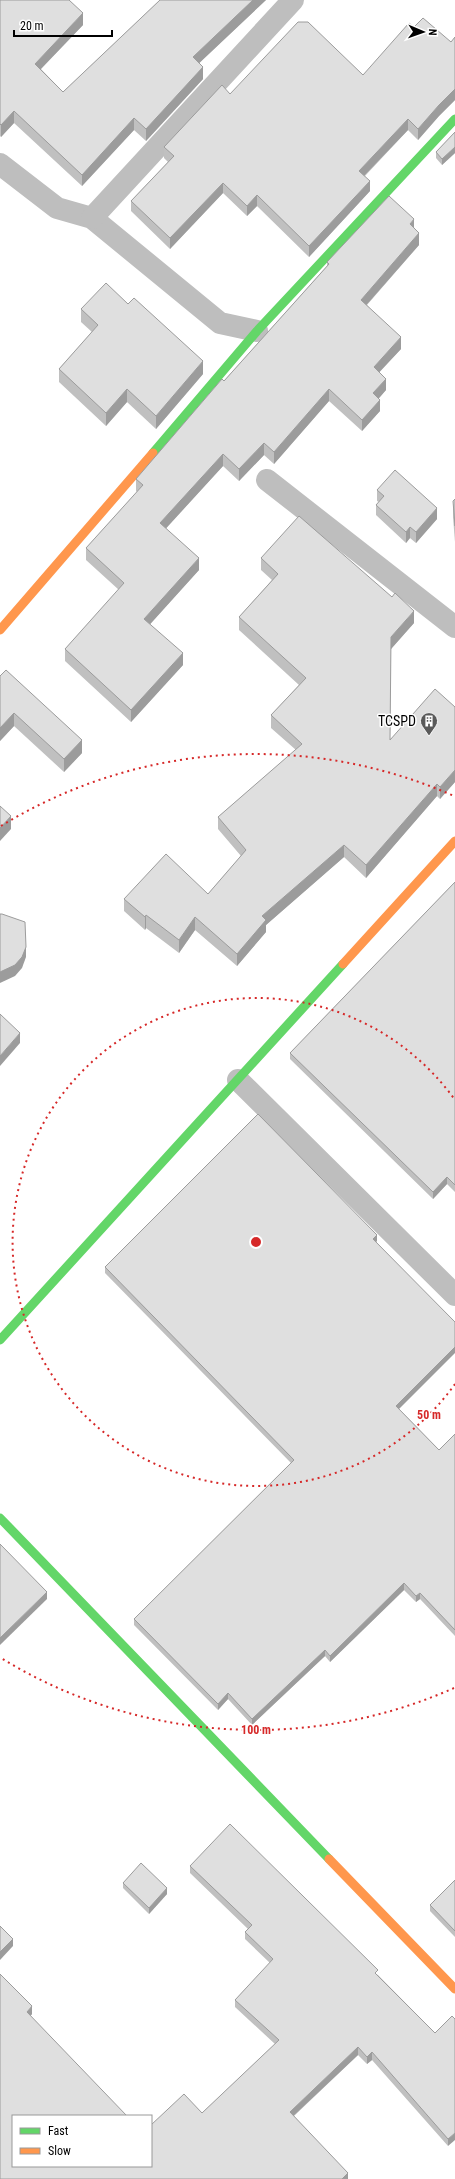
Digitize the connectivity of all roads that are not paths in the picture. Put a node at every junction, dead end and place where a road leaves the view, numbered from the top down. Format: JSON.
{"nodes":[{"id":1,"x":294,"y":0,"type":"edge"},
{"id":2,"x":455,"y":119,"type":"edge"},
{"id":3,"x":0,"y":164,"type":"edge"},
{"id":4,"x":92,"y":218,"type":"junction"},
{"id":5,"x":257,"y":331,"type":"junction"},
{"id":6,"x":267,"y":480,"type":"dead end"},
{"id":7,"x":455,"y":627,"type":"edge"},
{"id":8,"x":0,"y":630,"type":"edge"},
{"id":9,"x":455,"y":841,"type":"edge"},
{"id":10,"x":238,"y":1080,"type":"junction"},
{"id":11,"x":455,"y":1295,"type":"edge"},
{"id":12,"x":0,"y":1340,"type":"edge"},
{"id":13,"x":0,"y":1518,"type":"edge"},
{"id":14,"x":455,"y":1989,"type":"edge"}],
"edges":[{"from":1,"to":4,"type":"street"},
{"from":2,"to":5,"type":"street"},
{"from":3,"to":4,"type":"street"},
{"from":4,"to":5,"type":"street"},
{"from":5,"to":8,"type":"street"},
{"from":6,"to":7,"type":"street"},
{"from":9,"to":10,"type":"street"},
{"from":10,"to":11,"type":"street"},
{"from":10,"to":12,"type":"street"},
{"from":13,"to":14,"type":"street"}]}
